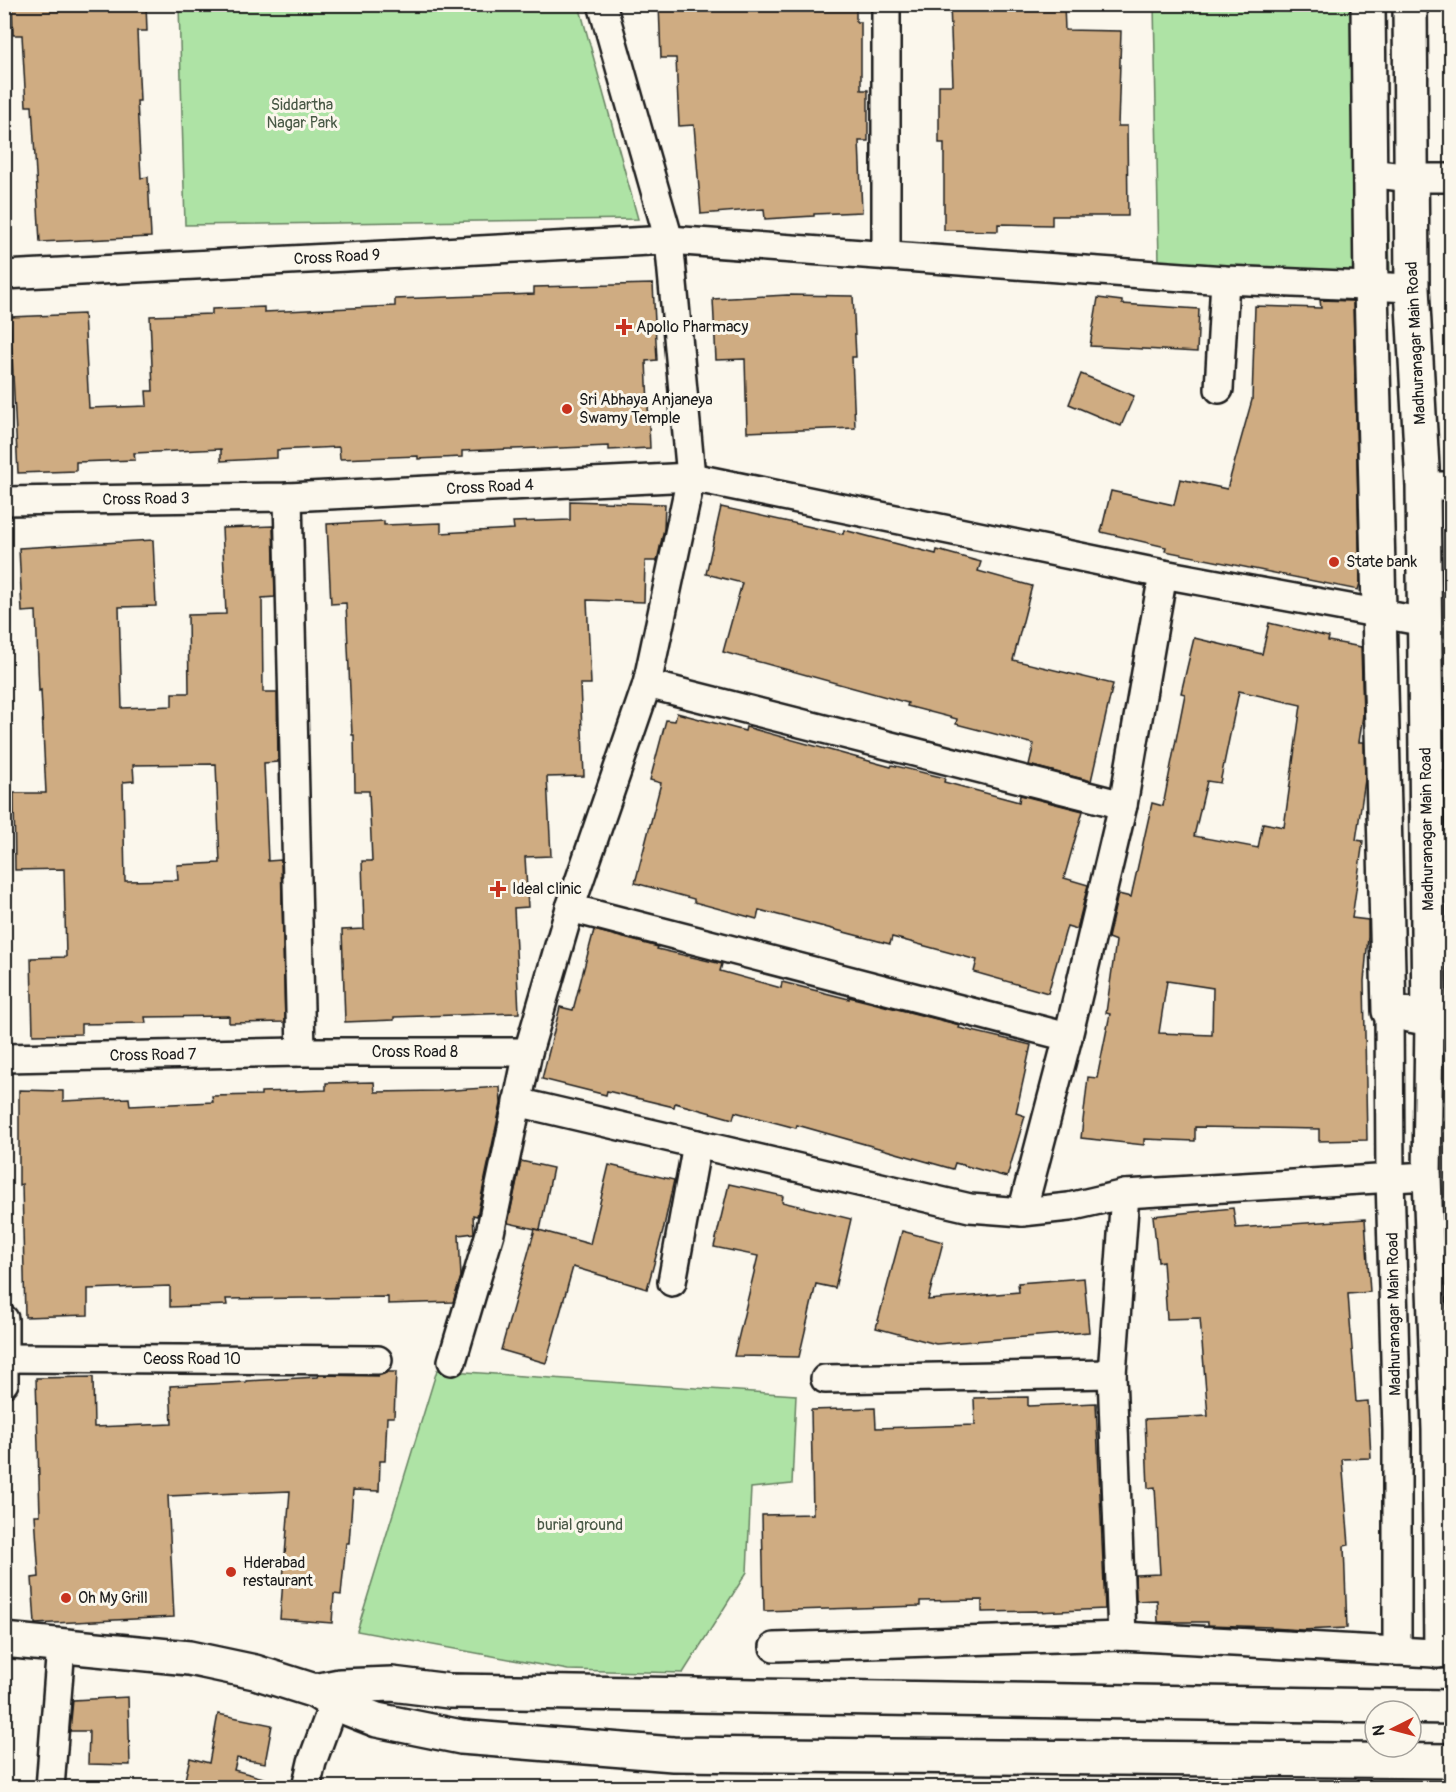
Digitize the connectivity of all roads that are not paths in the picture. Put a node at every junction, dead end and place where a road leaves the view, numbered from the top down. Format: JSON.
{"nodes":[{"id":1,"x":602,"y":4,"type":"edge"},
{"id":2,"x":886,"y":4,"type":"edge"},
{"id":3,"x":1368,"y":4,"type":"edge"},
{"id":4,"x":1410,"y":4,"type":"edge"},
{"id":5,"x":1369,"y":173,"type":"junction"},
{"id":6,"x":1411,"y":178,"type":"junction"},
{"id":7,"x":1452,"y":178,"type":"edge"},
{"id":8,"x":669,"y":240,"type":"junction"},
{"id":9,"x":886,"y":256,"type":"junction"},
{"id":10,"x":4,"y":275,"type":"edge"},
{"id":11,"x":1225,"y":280,"type":"junction"},
{"id":12,"x":1371,"y":287,"type":"junction"},
{"id":13,"x":1412,"y":288,"type":"junction"},
{"id":14,"x":1219,"y":389,"type":"dead end"},
{"id":15,"x":691,"y":477,"type":"junction"},
{"id":16,"x":1437,"y":486,"type":"edge"},
{"id":17,"x":288,"y":497,"type":"junction"},
{"id":18,"x":4,"y":501,"type":"edge"},
{"id":19,"x":1163,"y":574,"type":"junction"},
{"id":20,"x":1380,"y":614,"type":"junction"},
{"id":21,"x":1425,"y":622,"type":"junction"},
{"id":22,"x":648,"y":684,"type":"junction"},
{"id":23,"x":1123,"y":805,"type":"junction"},
{"id":24,"x":570,"y":908,"type":"junction"},
{"id":25,"x":1389,"y":1011,"type":"junction"},
{"id":26,"x":1440,"y":1020,"type":"edge"},
{"id":27,"x":1068,"y":1037,"type":"junction"},
{"id":28,"x":301,"y":1052,"type":"junction"},
{"id":29,"x":528,"y":1052,"type":"junction"},
{"id":30,"x":4,"y":1059,"type":"edge"},
{"id":31,"x":517,"y":1102,"type":"junction"},
{"id":32,"x":697,"y":1144,"type":"junction"},
{"id":33,"x":1427,"y":1176,"type":"junction"},
{"id":34,"x":1390,"y":1178,"type":"junction"},
{"id":35,"x":1125,"y":1194,"type":"junction"},
{"id":36,"x":1022,"y":1212,"type":"junction"},
{"id":37,"x":672,"y":1282,"type":"dead end"},
{"id":38,"x":4,"y":1319,"type":"edge"},
{"id":39,"x":5,"y":1358,"type":"edge"},
{"id":40,"x":378,"y":1360,"type":"dead end"},
{"id":41,"x":452,"y":1361,"type":"dead end"},
{"id":42,"x":1112,"y":1374,"type":"junction"},
{"id":43,"x":825,"y":1379,"type":"dead end"},
{"id":44,"x":4,"y":1383,"type":"edge"},
{"id":45,"x":1444,"y":1430,"type":"edge"},
{"id":46,"x":1397,"y":1431,"type":"junction"},
{"id":47,"x":1122,"y":1636,"type":"junction"},
{"id":48,"x":4,"y":1640,"type":"edge"},
{"id":49,"x":61,"y":1646,"type":"junction"},
{"id":50,"x":774,"y":1647,"type":"dead end"},
{"id":51,"x":1397,"y":1651,"type":"junction"},
{"id":52,"x":1445,"y":1654,"type":"edge"},
{"id":53,"x":330,"y":1693,"type":"junction"},
{"id":54,"x":1452,"y":1707,"type":"edge"},
{"id":55,"x":1452,"y":1761,"type":"edge"},
{"id":56,"x":50,"y":1788,"type":"edge"},
{"id":57,"x":306,"y":1788,"type":"edge"}],
"edges":[{"from":1,"to":8,"type":"street"},
{"from":2,"to":9,"type":"street"},
{"from":3,"to":5,"type":"main road","name":"Madhuranagar Main Road"},
{"from":4,"to":6,"type":"main road","name":"Madhuranagar Main Road"},
{"from":5,"to":6,"type":"street"},
{"from":5,"to":12,"type":"main road","name":"Madhuranagar Main Road"},
{"from":6,"to":7,"type":"street"},
{"from":6,"to":13,"type":"main road","name":"Madhuranagar Main Road"},
{"from":8,"to":9,"type":"street","name":"Cross Road 9"},
{"from":8,"to":10,"type":"street","name":"Cross Road 9"},
{"from":8,"to":15,"type":"street"},
{"from":9,"to":11,"type":"street","name":"Cross Road 9"},
{"from":11,"to":12,"type":"street","name":"Cross Road 9"},
{"from":11,"to":14,"type":"street"},
{"from":12,"to":13,"type":"street","name":"Cross Road 9"},
{"from":12,"to":20,"type":"main road","name":"Madhuranagar Main Road"},
{"from":13,"to":16,"type":"main road","name":"Madhuranagar Main Road"},
{"from":15,"to":17,"type":"street","name":"Cross Road 4"},
{"from":15,"to":19,"type":"street","name":"Cross Road 4"},
{"from":15,"to":22,"type":"street"},
{"from":16,"to":21,"type":"main road","name":"Madhuranagar Main Road"},
{"from":17,"to":18,"type":"street","name":"Cross Road 3"},
{"from":17,"to":28,"type":"street"},
{"from":19,"to":20,"type":"street","name":"Cross Road 4"},
{"from":19,"to":23,"type":"street"},
{"from":20,"to":21,"type":"street","name":"Cross Road 4"},
{"from":20,"to":25,"type":"main road","name":"Madhuranagar Main Road"},
{"from":21,"to":26,"type":"main road","name":"Madhuranagar Main Road"},
{"from":22,"to":23,"type":"street"},
{"from":22,"to":24,"type":"street"},
{"from":23,"to":27,"type":"street"},
{"from":24,"to":27,"type":"street"},
{"from":24,"to":29,"type":"street"},
{"from":25,"to":26,"type":"main road"},
{"from":25,"to":34,"type":"street","name":"Madhuranagar Main Road"},
{"from":26,"to":33,"type":"street","name":"Madhuranagar Main Road"},
{"from":27,"to":36,"type":"street"},
{"from":28,"to":29,"type":"street","name":"Cross Road 8"},
{"from":28,"to":30,"type":"street","name":"Cross Road 7"},
{"from":29,"to":31,"type":"street"},
{"from":31,"to":32,"type":"street"},
{"from":31,"to":41,"type":"street"},
{"from":32,"to":36,"type":"street"},
{"from":32,"to":37,"type":"street"},
{"from":33,"to":34,"type":"street"},
{"from":33,"to":45,"type":"street","name":"Madhuranagar Main Road"},
{"from":34,"to":35,"type":"street"},
{"from":34,"to":46,"type":"street","name":"Madhuranagar Main Road"},
{"from":35,"to":36,"type":"street"},
{"from":35,"to":42,"type":"street"},
{"from":38,"to":39,"type":"street"},
{"from":39,"to":40,"type":"street","name":"Ceoss Road 10"},
{"from":39,"to":44,"type":"street"},
{"from":42,"to":43,"type":"street"},
{"from":42,"to":47,"type":"street"},
{"from":45,"to":46,"type":"street"},
{"from":45,"to":52,"type":"street","name":"Madhuranagar Main Road"},
{"from":46,"to":51,"type":"street","name":"Madhuranagar Main Road"},
{"from":47,"to":50,"type":"street"},
{"from":47,"to":51,"type":"street"},
{"from":48,"to":49,"type":"main road"},
{"from":49,"to":53,"type":"main road"},
{"from":49,"to":56,"type":"street"},
{"from":51,"to":52,"type":"street"},
{"from":53,"to":54,"type":"main road"},
{"from":53,"to":55,"type":"main road"},
{"from":53,"to":57,"type":"street"}]}
